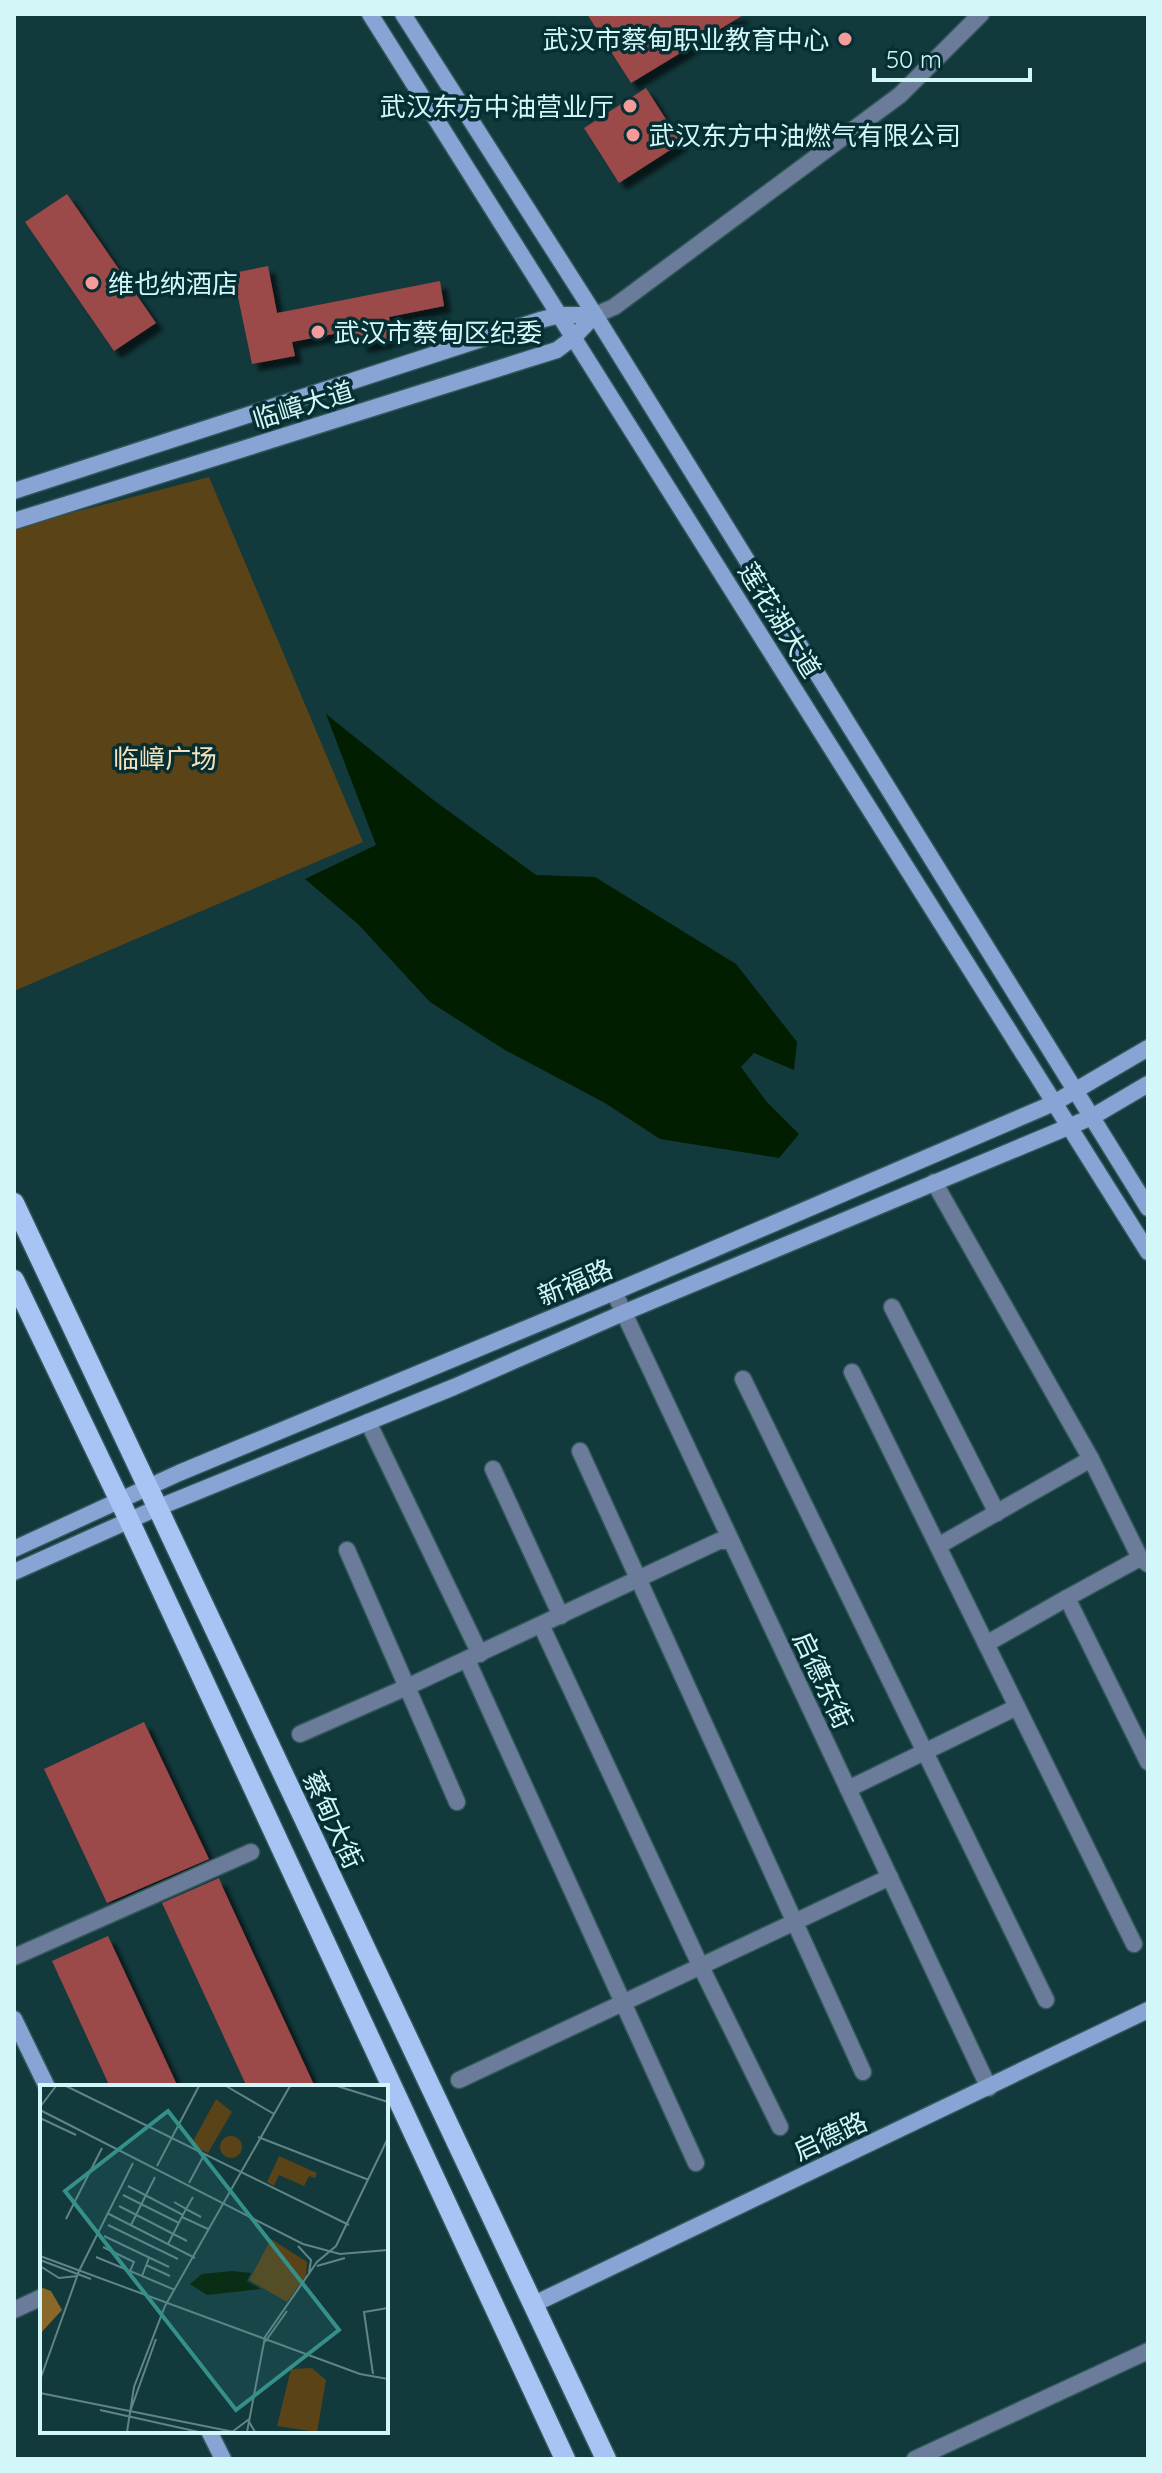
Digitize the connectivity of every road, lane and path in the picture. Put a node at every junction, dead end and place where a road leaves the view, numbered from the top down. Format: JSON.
{"nodes":[{"id":1,"x":370,"y":14,"type":"edge"},
{"id":2,"x":403,"y":14,"type":"edge"},
{"id":3,"x":981,"y":14,"type":"edge"},
{"id":4,"x":560,"y":315,"type":"junction"},
{"id":5,"x":595,"y":315,"type":"junction"},
{"id":6,"x":574,"y":337,"type":"junction"},
{"id":7,"x":14,"y":491,"type":"edge"},
{"id":8,"x":14,"y":521,"type":"edge"},
{"id":9,"x":1148,"y":1048,"type":"edge"},
{"id":10,"x":1148,"y":1084,"type":"edge"},
{"id":11,"x":1076,"y":1091,"type":"junction"},
{"id":12,"x":1054,"y":1103,"type":"junction"},
{"id":13,"x":1092,"y":1117,"type":"junction"},
{"id":14,"x":1069,"y":1126,"type":"junction"},
{"id":15,"x":934,"y":1182,"type":"junction"},
{"id":16,"x":14,"y":1203,"type":"edge"},
{"id":17,"x":1148,"y":1208,"type":"edge"},
{"id":18,"x":1148,"y":1252,"type":"edge"},
{"id":19,"x":14,"y":1280,"type":"edge"},
{"id":20,"x":614,"y":1292,"type":"junction"},
{"id":21,"x":892,"y":1307,"type":"dead end"},
{"id":22,"x":623,"y":1313,"type":"junction"},
{"id":23,"x":852,"y":1372,"type":"dead end"},
{"id":24,"x":743,"y":1379,"type":"dead end"},
{"id":25,"x":368,"y":1422,"type":"junction"},
{"id":26,"x":580,"y":1451,"type":"dead end"},
{"id":27,"x":1091,"y":1459,"type":"junction"},
{"id":28,"x":493,"y":1469,"type":"dead end"},
{"id":29,"x":147,"y":1488,"type":"junction"},
{"id":30,"x":120,"y":1500,"type":"junction"},
{"id":31,"x":157,"y":1508,"type":"junction"},
{"id":32,"x":997,"y":1513,"type":"junction"},
{"id":33,"x":129,"y":1520,"type":"junction"},
{"id":34,"x":731,"y":1541,"type":"junction"},
{"id":35,"x":938,"y":1546,"type":"junction"},
{"id":36,"x":14,"y":1549,"type":"edge"},
{"id":37,"x":347,"y":1550,"type":"dead end"},
{"id":38,"x":1144,"y":1561,"type":"edge"},
{"id":39,"x":14,"y":1572,"type":"edge"},
{"id":40,"x":639,"y":1579,"type":"junction"},
{"id":41,"x":1067,"y":1598,"type":"junction"},
{"id":42,"x":561,"y":1616,"type":"junction"},
{"id":43,"x":541,"y":1625,"type":"junction"},
{"id":44,"x":986,"y":1644,"type":"junction"},
{"id":45,"x":473,"y":1657,"type":"junction"},
{"id":46,"x":407,"y":1687,"type":"junction"},
{"id":47,"x":1017,"y":1707,"type":"junction"},
{"id":48,"x":300,"y":1734,"type":"dead end"},
{"id":49,"x":924,"y":1751,"type":"junction"},
{"id":50,"x":1148,"y":1762,"type":"edge"},
{"id":51,"x":848,"y":1789,"type":"junction"},
{"id":52,"x":457,"y":1802,"type":"dead end"},
{"id":53,"x":251,"y":1852,"type":"dead end"},
{"id":54,"x":890,"y":1877,"type":"junction"},
{"id":55,"x":795,"y":1922,"type":"junction"},
{"id":56,"x":1134,"y":1944,"type":"dead end"},
{"id":57,"x":14,"y":1957,"type":"edge"},
{"id":58,"x":701,"y":1967,"type":"junction"},
{"id":59,"x":1046,"y":2000,"type":"dead end"},
{"id":60,"x":624,"y":2002,"type":"junction"},
{"id":61,"x":1148,"y":2010,"type":"edge"},
{"id":62,"x":14,"y":2019,"type":"edge"},
{"id":63,"x":863,"y":2072,"type":"dead end"},
{"id":64,"x":459,"y":2080,"type":"dead end"},
{"id":65,"x":46,"y":2085,"type":"edge"},
{"id":66,"x":989,"y":2088,"type":"junction"},
{"id":67,"x":780,"y":2127,"type":"dead end"},
{"id":68,"x":696,"y":2163,"type":"dead end"},
{"id":69,"x":40,"y":2298,"type":"edge"},
{"id":70,"x":532,"y":2305,"type":"junction"},
{"id":71,"x":14,"y":2310,"type":"edge"},
{"id":72,"x":1148,"y":2351,"type":"edge"},
{"id":73,"x":210,"y":2433,"type":"edge"},
{"id":74,"x":223,"y":2459,"type":"edge"},
{"id":75,"x":565,"y":2459,"type":"edge"},
{"id":76,"x":606,"y":2459,"type":"edge"},
{"id":77,"x":915,"y":2459,"type":"edge"}],
"edges":[{"from":1,"to":4,"type":"street","name":"莲花湖大道"},
{"from":2,"to":5,"type":"street","name":"莲花湖大道"},
{"from":3,"to":5,"type":"street","name":"临嶂大道"},
{"from":4,"to":5,"type":"street","name":"临嶂大道"},
{"from":4,"to":6,"type":"street","name":"莲花湖大道"},
{"from":4,"to":7,"type":"street","name":"临嶂大道"},
{"from":5,"to":6,"type":"street","name":"临嶂大道"},
{"from":5,"to":11,"type":"street","name":"莲花湖大道"},
{"from":6,"to":8,"type":"street","name":"临嶂大道"},
{"from":6,"to":12,"type":"street","name":"莲花湖大道"},
{"from":9,"to":11,"type":"street","name":"新福路"},
{"from":10,"to":13,"type":"street","name":"新福路"},
{"from":11,"to":12,"type":"street","name":"新福路"},
{"from":11,"to":13,"type":"street","name":"莲花湖大道"},
{"from":12,"to":14,"type":"street","name":"莲花湖大道"},
{"from":12,"to":20,"type":"street","name":"新福路"},
{"from":13,"to":14,"type":"street","name":"新福路"},
{"from":13,"to":17,"type":"street","name":"莲花湖大道"},
{"from":14,"to":15,"type":"street","name":"新福路"},
{"from":14,"to":18,"type":"street","name":"莲花湖大道"},
{"from":15,"to":22,"type":"street","name":"新福路"},
{"from":15,"to":27,"type":"street"},
{"from":16,"to":29,"type":"main road","name":"蔡甸大街"},
{"from":19,"to":30,"type":"main road"},
{"from":20,"to":22,"type":"street","name":"启德东街"},
{"from":20,"to":29,"type":"street","name":"新福路"},
{"from":21,"to":32,"type":"street"},
{"from":22,"to":25,"type":"street","name":"新福路"},
{"from":22,"to":34,"type":"street","name":"启德东街"},
{"from":23,"to":35,"type":"street"},
{"from":24,"to":49,"type":"street"},
{"from":25,"to":31,"type":"street","name":"新福路"},
{"from":25,"to":45,"type":"street"},
{"from":26,"to":40,"type":"street"},
{"from":27,"to":32,"type":"street"},
{"from":27,"to":38,"type":"street"},
{"from":28,"to":42,"type":"street"},
{"from":29,"to":30,"type":"street","name":"新福路"},
{"from":29,"to":31,"type":"main road","name":"蔡甸大街"},
{"from":30,"to":33,"type":"main road"},
{"from":30,"to":36,"type":"street","name":"新福路"},
{"from":31,"to":33,"type":"street","name":"新福路"},
{"from":31,"to":70,"type":"main road","name":"蔡甸大街"},
{"from":32,"to":35,"type":"street"},
{"from":33,"to":39,"type":"street","name":"新福路"},
{"from":33,"to":75,"type":"main road"},
{"from":34,"to":40,"type":"street"},
{"from":34,"to":51,"type":"street","name":"启德东街"},
{"from":35,"to":44,"type":"street"},
{"from":37,"to":46,"type":"street"},
{"from":38,"to":41,"type":"street"},
{"from":40,"to":42,"type":"street"},
{"from":40,"to":55,"type":"street"},
{"from":41,"to":44,"type":"street"},
{"from":41,"to":50,"type":"street"},
{"from":42,"to":43,"type":"street"},
{"from":43,"to":45,"type":"street"},
{"from":43,"to":58,"type":"street"},
{"from":44,"to":47,"type":"street"},
{"from":45,"to":46,"type":"street"},
{"from":45,"to":60,"type":"street"},
{"from":46,"to":48,"type":"street"},
{"from":46,"to":52,"type":"street"},
{"from":47,"to":49,"type":"street"},
{"from":47,"to":56,"type":"street"},
{"from":49,"to":51,"type":"street"},
{"from":49,"to":59,"type":"street"},
{"from":51,"to":54,"type":"street","name":"启德东街"},
{"from":53,"to":57,"type":"street"},
{"from":54,"to":55,"type":"street"},
{"from":54,"to":66,"type":"street","name":"启德东街"},
{"from":55,"to":58,"type":"street"},
{"from":55,"to":63,"type":"street"},
{"from":58,"to":60,"type":"street"},
{"from":58,"to":67,"type":"street"},
{"from":60,"to":64,"type":"street"},
{"from":60,"to":68,"type":"street"},
{"from":61,"to":66,"type":"street","name":"启德路"},
{"from":62,"to":65,"type":"street"},
{"from":66,"to":70,"type":"street","name":"启德路"},
{"from":69,"to":71,"type":"street"},
{"from":70,"to":76,"type":"main road","name":"蔡甸大街"},
{"from":72,"to":77,"type":"street"},
{"from":73,"to":74,"type":"street"}]}
